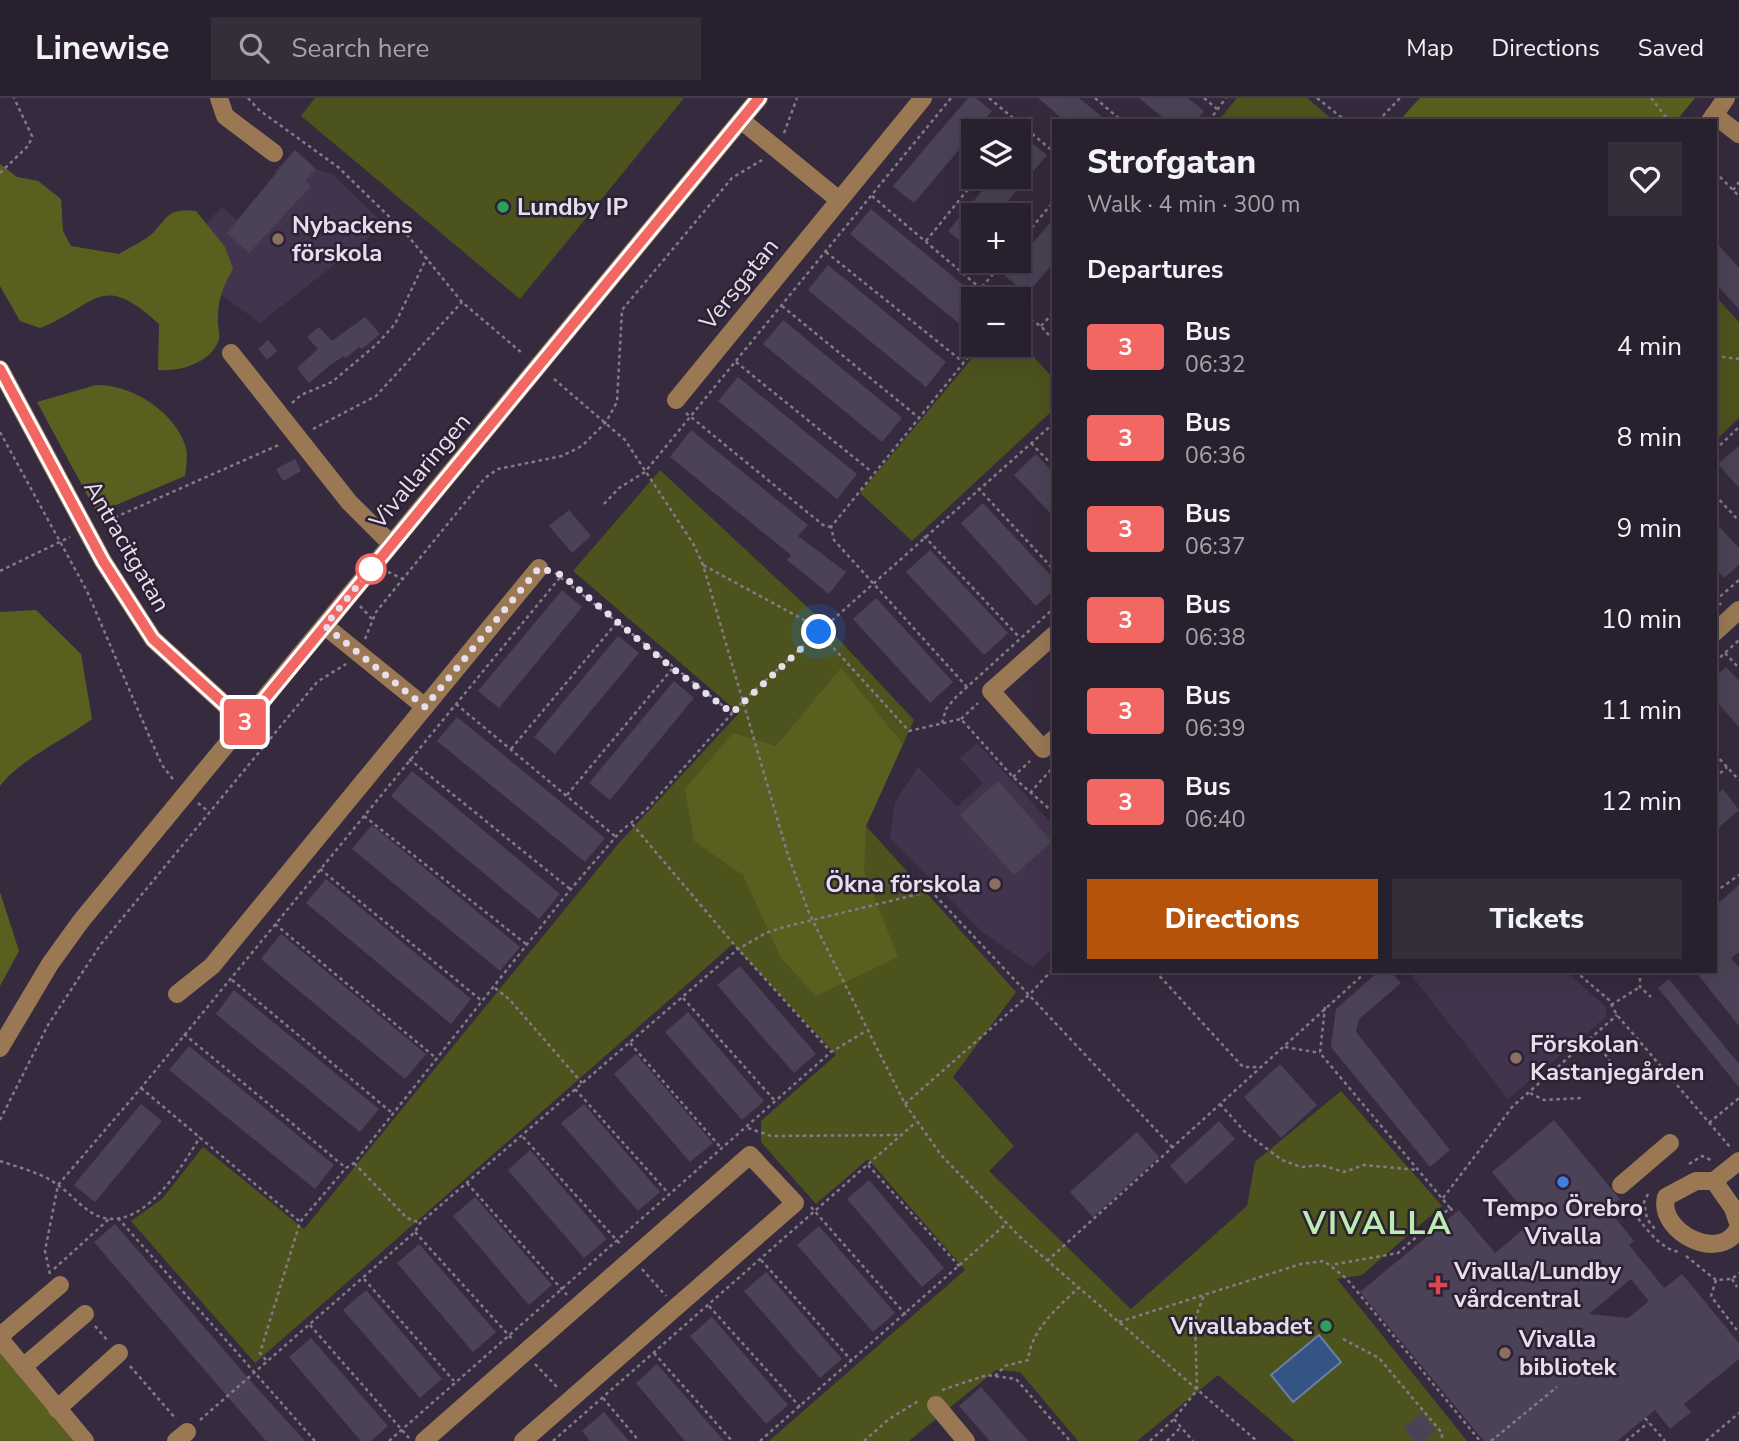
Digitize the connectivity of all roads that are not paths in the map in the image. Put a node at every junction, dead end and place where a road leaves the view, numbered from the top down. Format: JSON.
{"nodes":[{"id":1,"x":219,"y":98,"type":"edge"},
{"id":2,"x":759,"y":98,"type":"edge"},
{"id":3,"x":923,"y":98,"type":"edge"},
{"id":4,"x":1726,"y":98,"type":"edge"},
{"id":5,"x":1712,"y":118,"type":"edge"},
{"id":6,"x":741,"y":120,"type":"junction"},
{"id":7,"x":1717,"y":121,"type":"edge"},
{"id":8,"x":1739,"y":134,"type":"edge"},
{"id":9,"x":274,"y":153,"type":"dead end"},
{"id":10,"x":839,"y":200,"type":"junction"},
{"id":11,"x":231,"y":353,"type":"dead end"},
{"id":12,"x":0,"y":369,"type":"edge"},
{"id":13,"x":676,"y":400,"type":"road end"},
{"id":14,"x":391,"y":544,"type":"junction"},
{"id":15,"x":539,"y":568,"type":"road end"},
{"id":16,"x":1739,"y":610,"type":"edge"},
{"id":17,"x":325,"y":626,"type":"junction"},
{"id":18,"x":1717,"y":630,"type":"edge"},
{"id":19,"x":1052,"y":637,"type":"edge"},
{"id":20,"x":425,"y":707,"type":"junction"},
{"id":21,"x":245,"y":723,"type":"junction"},
{"id":22,"x":1048,"y":744,"type":"edge"},
{"id":23,"x":177,"y":994,"type":"dead end"},
{"id":24,"x":0,"y":1048,"type":"edge"},
{"id":25,"x":1670,"y":1143,"type":"dead end"},
{"id":26,"x":1734,"y":1154,"type":"edge"},
{"id":27,"x":1714,"y":1181,"type":"dead end"},
{"id":28,"x":1621,"y":1185,"type":"dead end"},
{"id":29,"x":55,"y":1279,"type":"road end"},
{"id":30,"x":85,"y":1314,"type":"dead end"},
{"id":31,"x":0,"y":1338,"type":"edge"},
{"id":32,"x":119,"y":1353,"type":"dead end"},
{"id":33,"x":23,"y":1367,"type":"junction"},
{"id":34,"x":936,"y":1405,"type":"dead end"},
{"id":35,"x":57,"y":1409,"type":"junction"},
{"id":36,"x":85,"y":1441,"type":"edge"},
{"id":37,"x":424,"y":1441,"type":"edge"},
{"id":38,"x":523,"y":1441,"type":"edge"},
{"id":39,"x":966,"y":1441,"type":"edge"}],
"edges":[{"from":1,"to":9,"type":"street"},
{"from":2,"to":6,"type":"street","name":"Vivallaringen"},
{"from":3,"to":10,"type":"street","name":"Versgatan"},
{"from":4,"to":5,"type":"street"},
{"from":6,"to":10,"type":"street"},
{"from":6,"to":14,"type":"street","name":"Vivallaringen"},
{"from":7,"to":8,"type":"street"},
{"from":10,"to":13,"type":"street","name":"Versgatan"},
{"from":11,"to":14,"type":"street"},
{"from":12,"to":21,"type":"street","name":"Antracitgatan"},
{"from":14,"to":17,"type":"street","name":"Vivallaringen"},
{"from":15,"to":20,"type":"street"},
{"from":16,"to":18,"type":"street"},
{"from":17,"to":20,"type":"street"},
{"from":17,"to":21,"type":"street","name":"Vivallaringen"},
{"from":19,"to":22,"type":"street"},
{"from":20,"to":23,"type":"street"},
{"from":21,"to":24,"type":"street","name":"Vivallaringen"},
{"from":25,"to":28,"type":"street"},
{"from":26,"to":27,"type":"street"},
{"from":29,"to":31,"type":"street"},
{"from":30,"to":33,"type":"street"},
{"from":31,"to":33,"type":"street"},
{"from":32,"to":35,"type":"street"},
{"from":33,"to":35,"type":"street"},
{"from":34,"to":39,"type":"street"},
{"from":35,"to":36,"type":"street"},
{"from":37,"to":38,"type":"street"}]}
